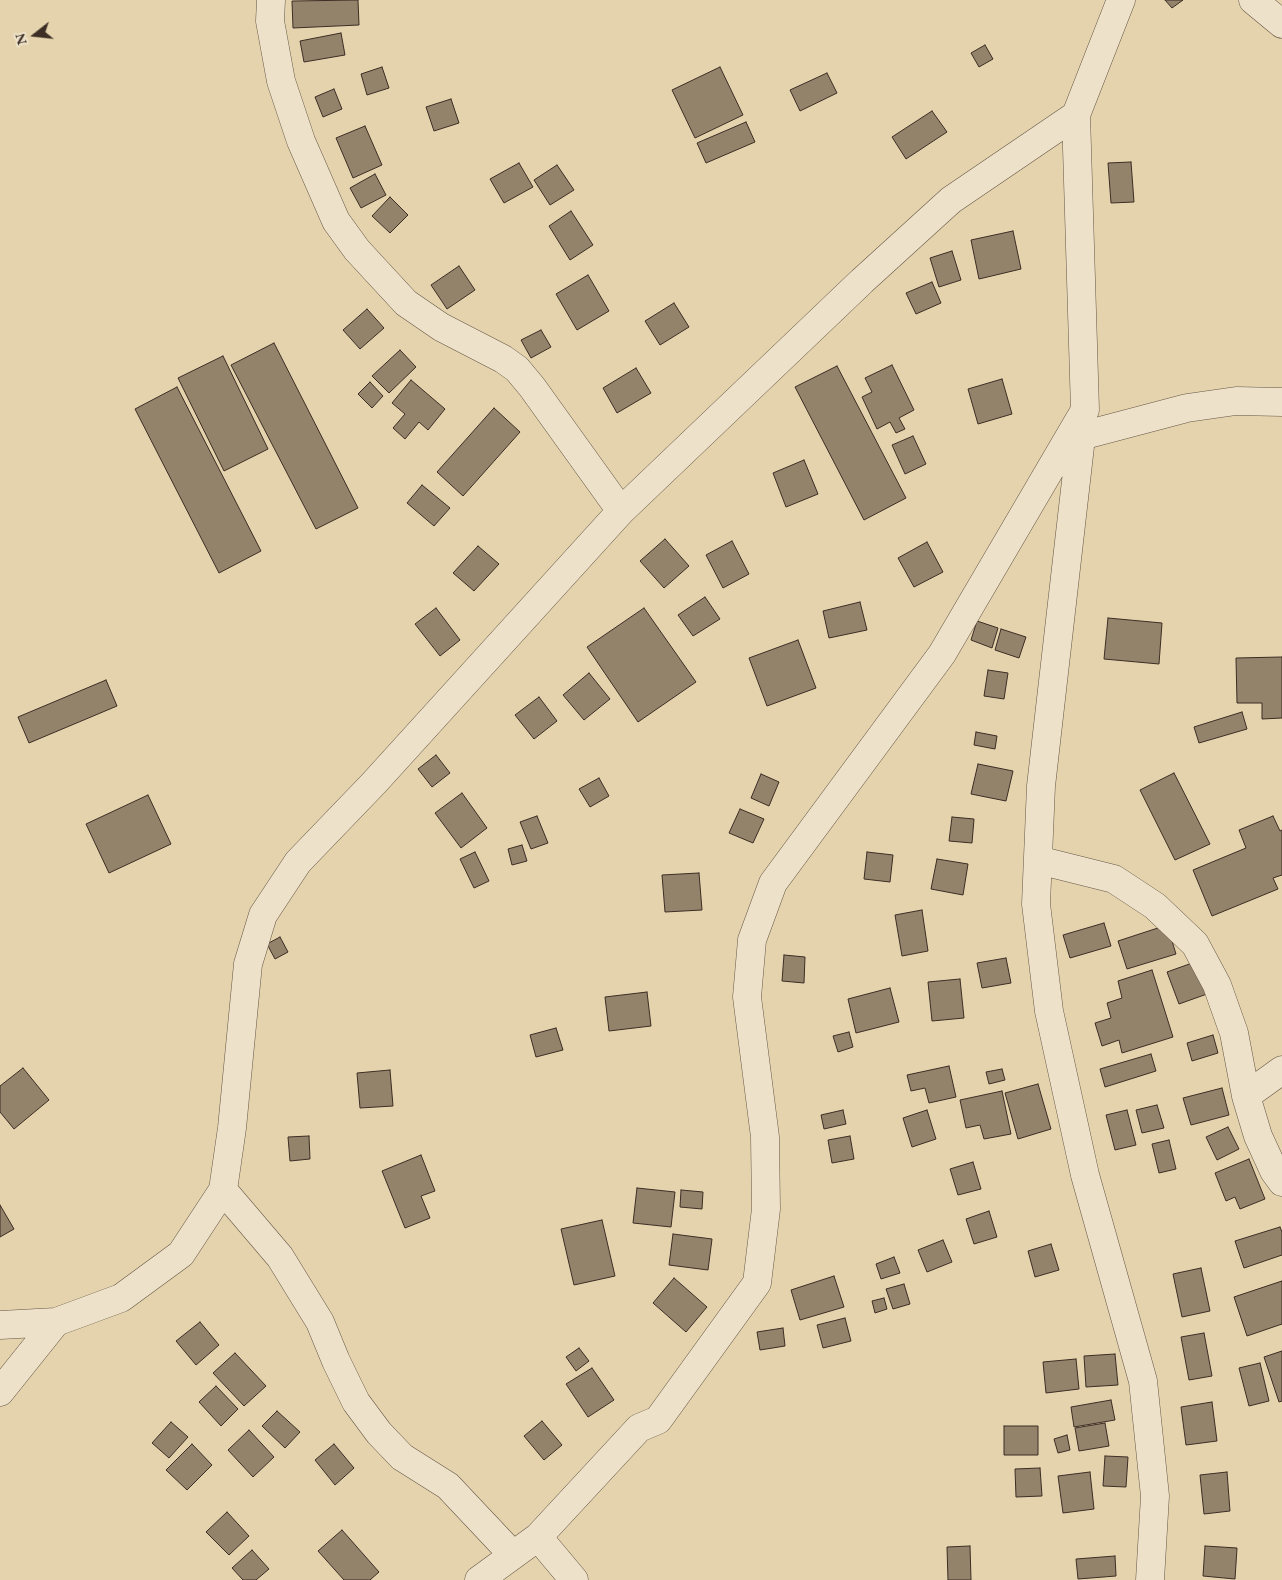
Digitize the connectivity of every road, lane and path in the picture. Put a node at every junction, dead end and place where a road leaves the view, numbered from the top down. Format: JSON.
{"nodes":[{"id":1,"x":271,"y":0,"type":"edge"},
{"id":2,"x":1121,"y":0,"type":"edge"},
{"id":3,"x":1253,"y":0,"type":"edge"},
{"id":4,"x":1282,"y":24,"type":"edge"},
{"id":5,"x":1076,"y":115,"type":"junction"},
{"id":6,"x":1282,"y":402,"type":"edge"},
{"id":7,"x":1083,"y":423,"type":"junction"},
{"id":8,"x":621,"y":511,"type":"junction"},
{"id":9,"x":1038,"y":860,"type":"junction"},
{"id":10,"x":1282,"y":1070,"type":"edge"},
{"id":11,"x":1246,"y":1096,"type":"junction"},
{"id":12,"x":1282,"y":1182,"type":"edge"},
{"id":13,"x":222,"y":1190,"type":"junction"},
{"id":14,"x":56,"y":1322,"type":"junction"},
{"id":15,"x":0,"y":1325,"type":"edge"},
{"id":16,"x":0,"y":1392,"type":"edge"},
{"id":17,"x":538,"y":1537,"type":"junction"},
{"id":18,"x":513,"y":1555,"type":"junction"},
{"id":19,"x":479,"y":1580,"type":"edge"},
{"id":20,"x":574,"y":1580,"type":"edge"},
{"id":21,"x":1150,"y":1580,"type":"edge"}],
"edges":[{"from":1,"to":8,"type":"street"},
{"from":2,"to":5,"type":"street"},
{"from":3,"to":4,"type":"street"},
{"from":5,"to":7,"type":"street"},
{"from":5,"to":8,"type":"street"},
{"from":6,"to":7,"type":"street"},
{"from":7,"to":9,"type":"street"},
{"from":7,"to":17,"type":"street"},
{"from":8,"to":13,"type":"street"},
{"from":9,"to":11,"type":"street"},
{"from":9,"to":21,"type":"street"},
{"from":10,"to":11,"type":"street"},
{"from":11,"to":12,"type":"street"},
{"from":13,"to":14,"type":"street"},
{"from":13,"to":18,"type":"street"},
{"from":14,"to":15,"type":"street"},
{"from":14,"to":16,"type":"street"},
{"from":17,"to":18,"type":"street"},
{"from":17,"to":20,"type":"street"},
{"from":18,"to":19,"type":"street"}]}
